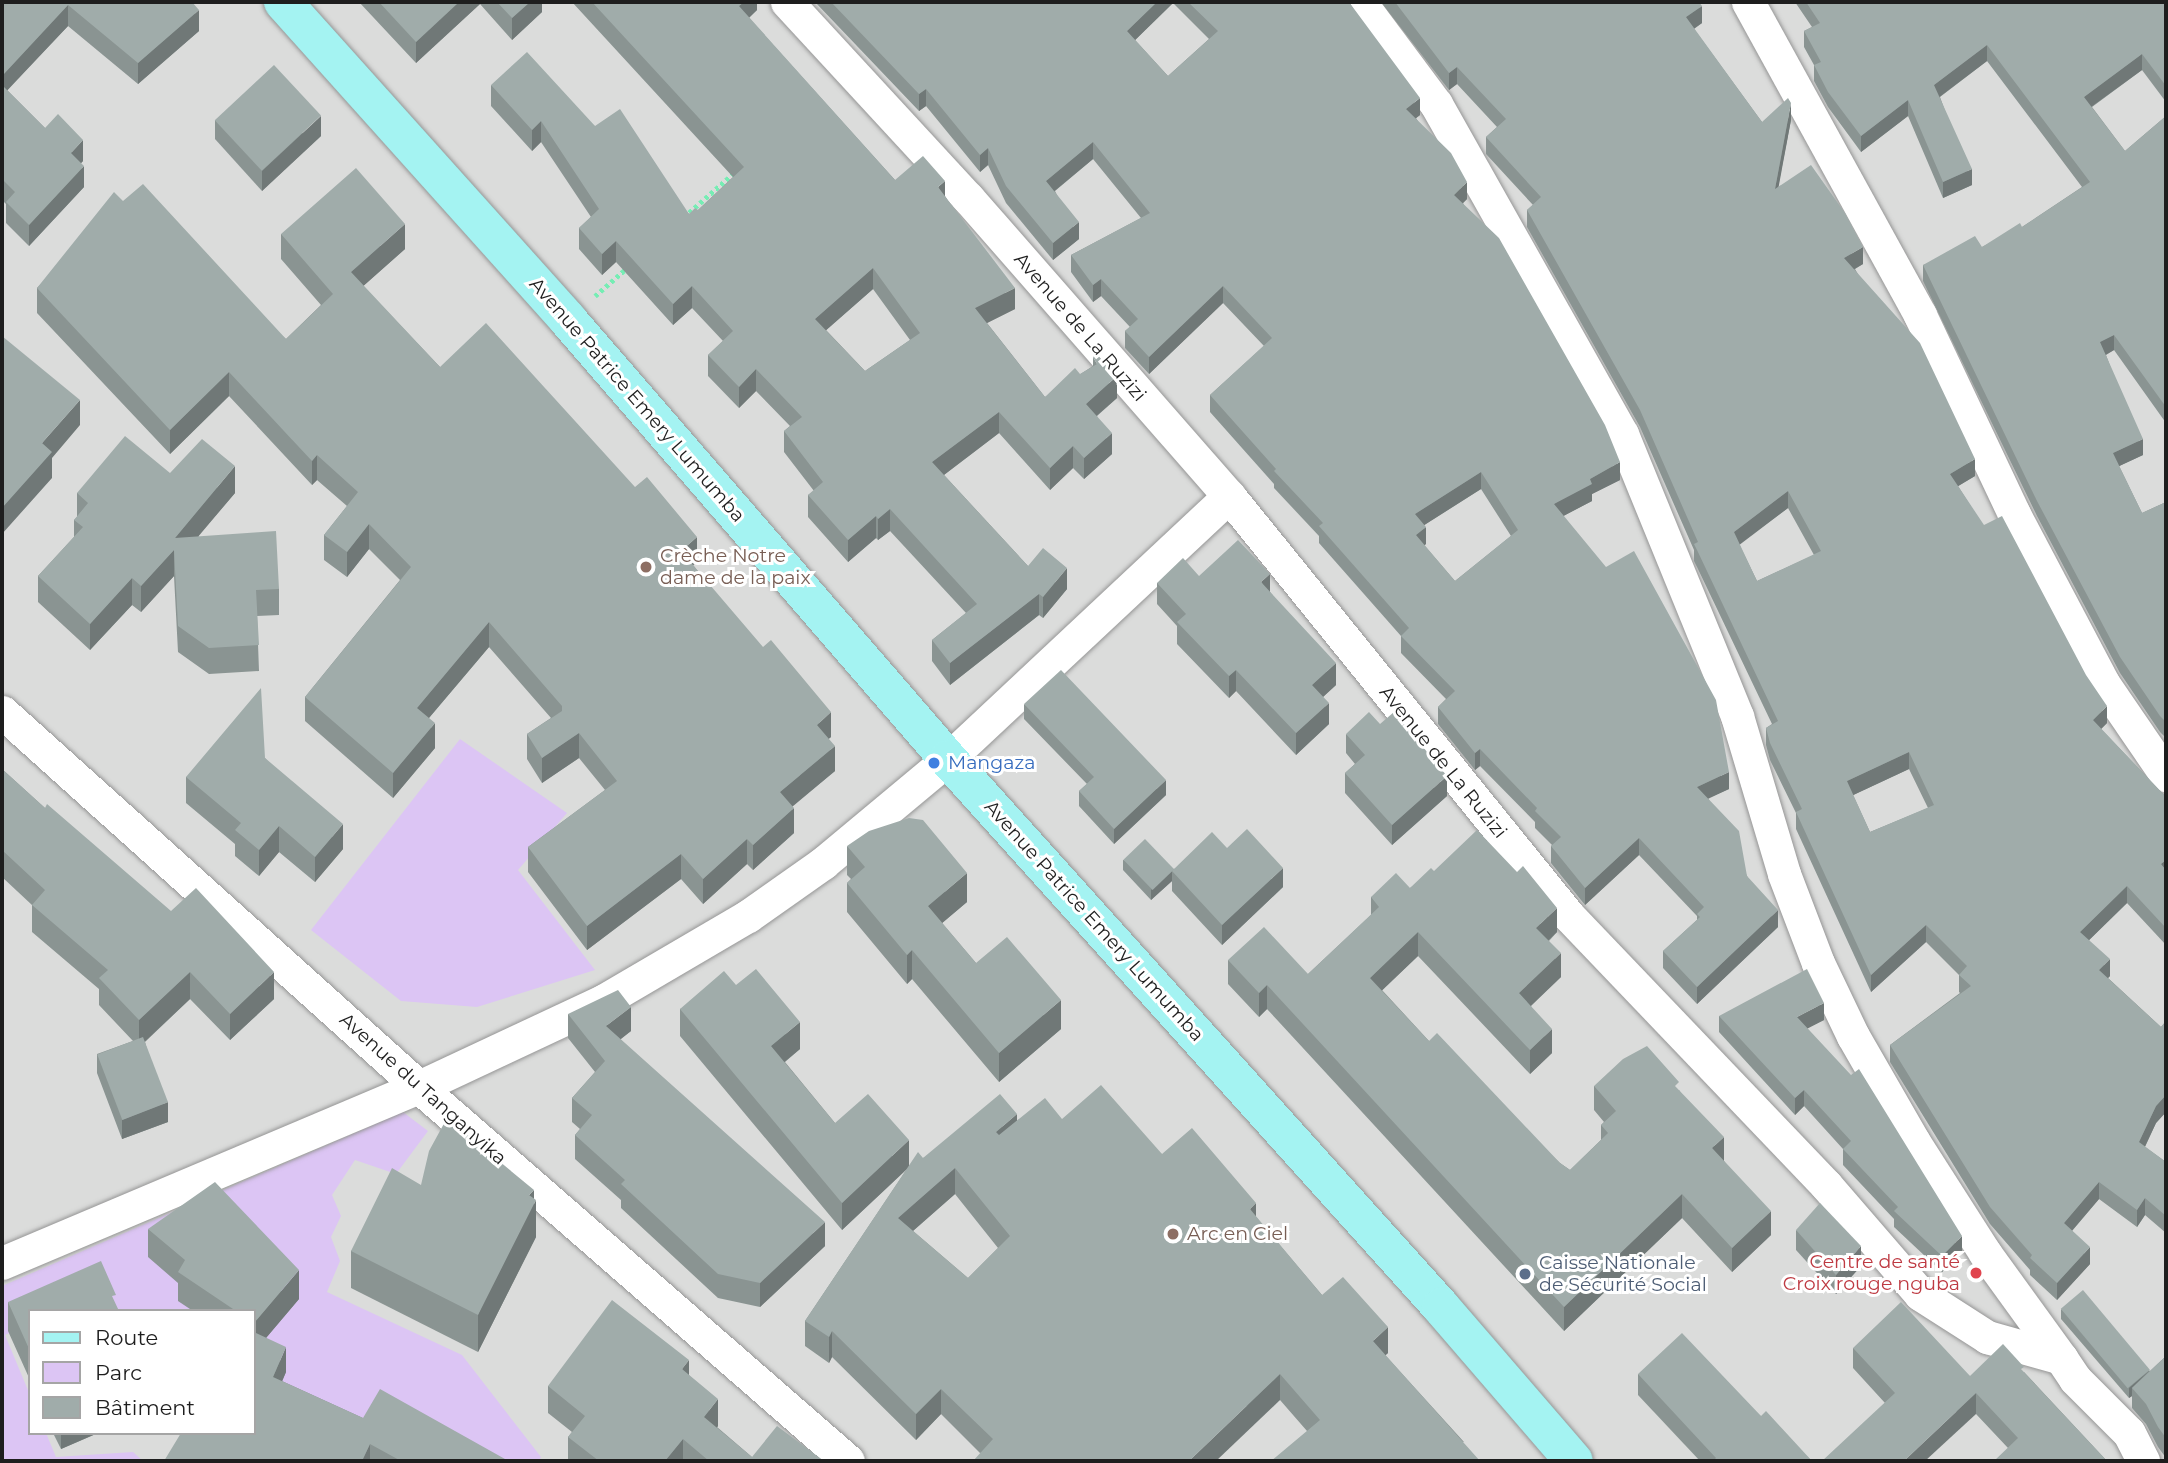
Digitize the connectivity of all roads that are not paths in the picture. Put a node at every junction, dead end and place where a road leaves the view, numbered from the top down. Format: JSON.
{"nodes":[{"id":1,"x":283,"y":2,"type":"edge"},
{"id":2,"x":787,"y":2,"type":"edge"},
{"id":3,"x":1360,"y":2,"type":"edge"},
{"id":4,"x":1748,"y":2,"type":"edge"},
{"id":5,"x":1229,"y":496,"type":"junction"},
{"id":6,"x":2,"y":712,"type":"edge"},
{"id":7,"x":948,"y":759,"type":"junction"},
{"id":8,"x":2166,"y":775,"type":"edge"},
{"id":9,"x":419,"y":1087,"type":"junction"},
{"id":10,"x":2,"y":1263,"type":"edge"},
{"id":11,"x":2061,"y":1358,"type":"junction"},
{"id":12,"x":848,"y":1461,"type":"edge"},
{"id":13,"x":1574,"y":1461,"type":"edge"},
{"id":14,"x":2143,"y":1461,"type":"edge"}],
"edges":[{"from":1,"to":7,"type":"main road","name":"Avenue Patrice Emery Lumumba"},
{"from":2,"to":5,"type":"street","name":"Avenue de La Ruzizi"},
{"from":3,"to":11,"type":"street"},
{"from":4,"to":8,"type":"street"},
{"from":5,"to":7,"type":"street"},
{"from":5,"to":11,"type":"street","name":"Avenue de La Ruzizi"},
{"from":6,"to":9,"type":"street","name":"Avenue du Tanganyika"},
{"from":7,"to":9,"type":"street"},
{"from":7,"to":13,"type":"main road","name":"Avenue Patrice Emery Lumumba"},
{"from":9,"to":10,"type":"street"},
{"from":9,"to":12,"type":"street","name":"Avenue du Tanganyika"},
{"from":11,"to":14,"type":"street"}]}
